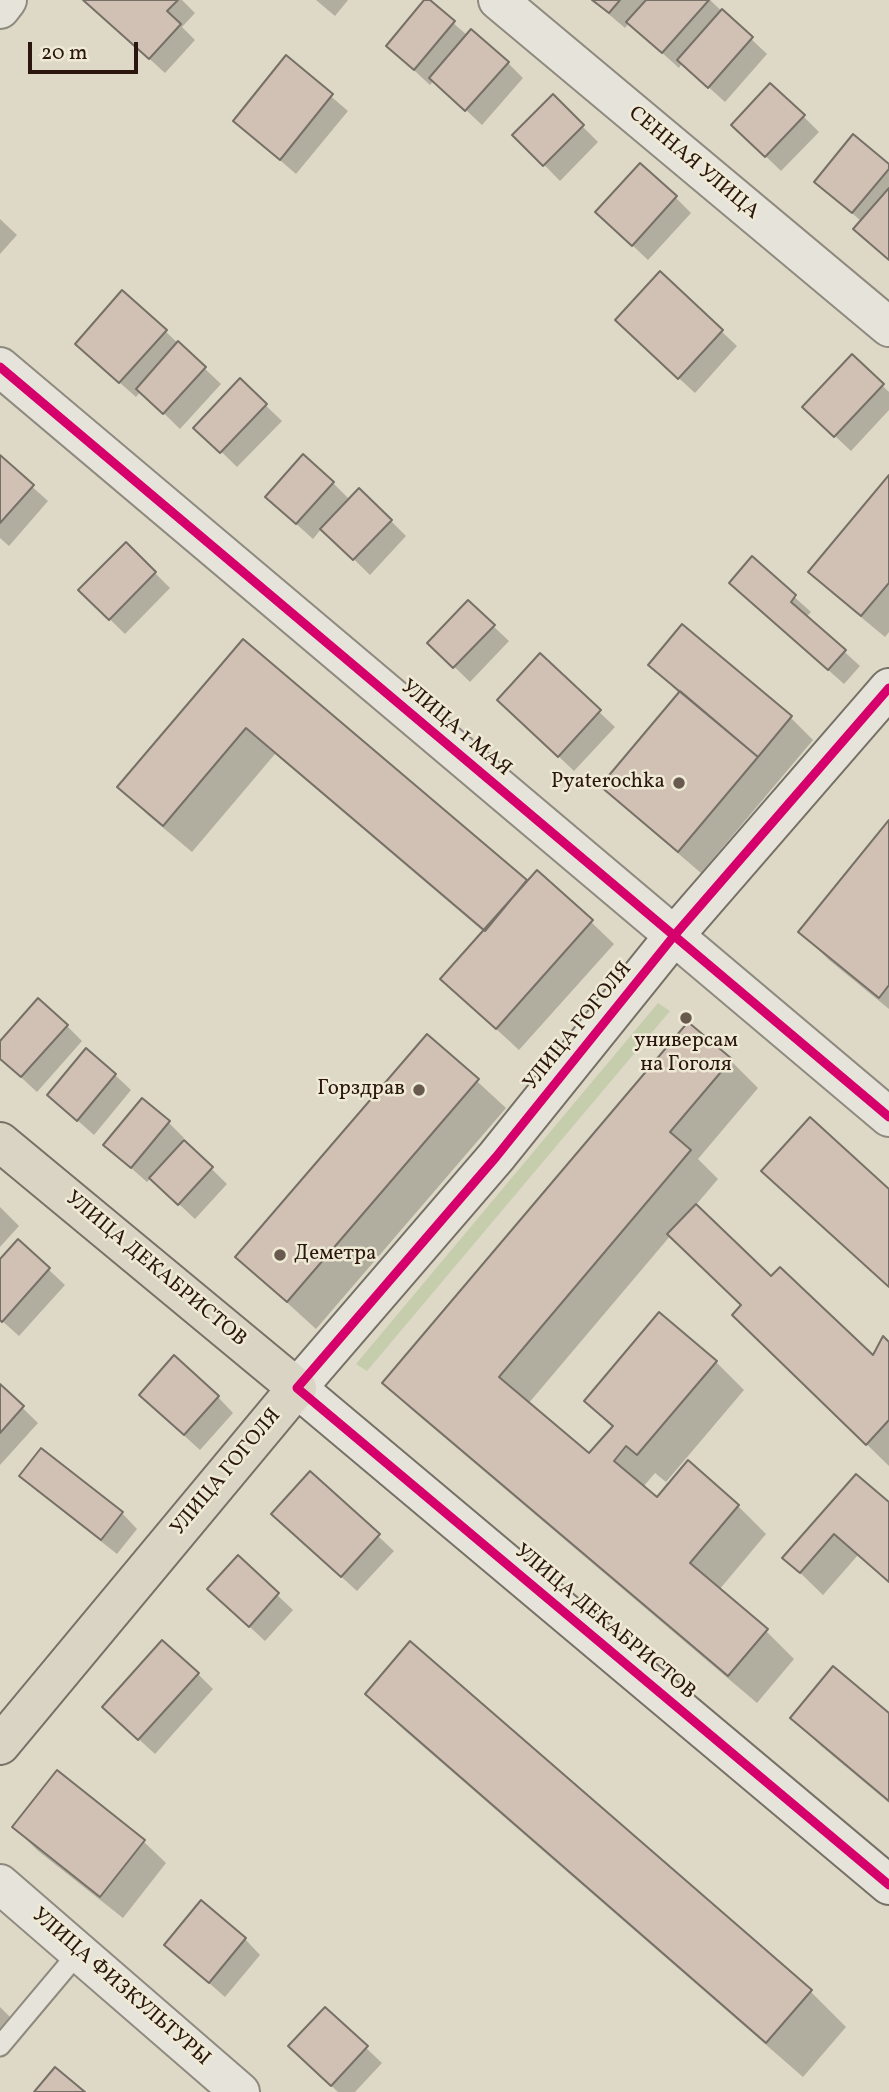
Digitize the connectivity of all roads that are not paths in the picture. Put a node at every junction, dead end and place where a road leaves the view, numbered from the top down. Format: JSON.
{"nodes":[{"id":1,"x":7,"y":0,"type":"edge"},
{"id":2,"x":498,"y":0,"type":"edge"},
{"id":3,"x":0,"y":9,"type":"edge"},
{"id":4,"x":889,"y":327,"type":"edge"},
{"id":5,"x":0,"y":367,"type":"edge"},
{"id":6,"x":889,"y":688,"type":"edge"},
{"id":7,"x":673,"y":937,"type":"junction"},
{"id":8,"x":889,"y":1117,"type":"edge"},
{"id":9,"x":0,"y":1142,"type":"edge"},
{"id":10,"x":297,"y":1388,"type":"junction"},
{"id":11,"x":0,"y":1745,"type":"edge"},
{"id":12,"x":0,"y":1884,"type":"edge"},
{"id":13,"x":889,"y":1885,"type":"edge"},
{"id":14,"x":79,"y":1952,"type":"junction"},
{"id":15,"x":0,"y":2046,"type":"edge"},
{"id":16,"x":240,"y":2092,"type":"edge"}],
"edges":[{"from":1,"to":3,"type":"street"},
{"from":2,"to":4,"type":"street","name":"СЕННАЯ УЛИЦА"},
{"from":5,"to":7,"type":"street","name":"УЛИЦА 1 МАЯ"},
{"from":6,"to":7,"type":"street","name":"УЛИЦА ГОГОЛЯ"},
{"from":7,"to":8,"type":"street","name":"УЛИЦА 1 МАЯ"},
{"from":7,"to":10,"type":"street","name":"УЛИЦА ГОГОЛЯ"},
{"from":9,"to":10,"type":"main road","name":"УЛИЦА ДЕКАБРИСТОВ"},
{"from":10,"to":11,"type":"main road","name":"УЛИЦА ГОГОЛЯ"},
{"from":10,"to":13,"type":"street","name":"УЛИЦА ДЕКАБРИСТОВ"},
{"from":12,"to":14,"type":"street","name":"УЛИЦА ФИЗКУЛЬТУРЫ"},
{"from":14,"to":15,"type":"lane"},
{"from":14,"to":16,"type":"street","name":"УЛИЦА ФИЗКУЛЬТУРЫ"}]}
